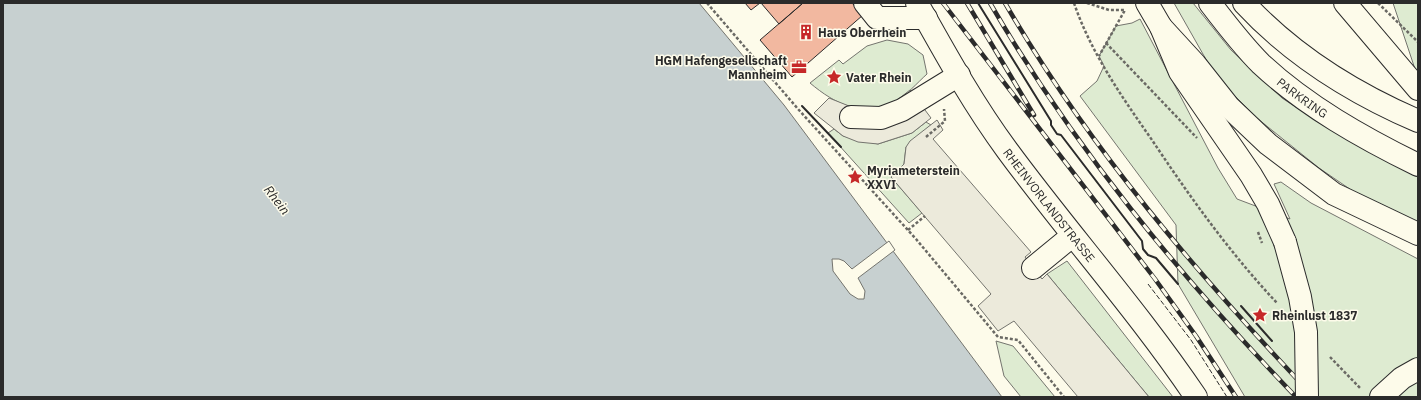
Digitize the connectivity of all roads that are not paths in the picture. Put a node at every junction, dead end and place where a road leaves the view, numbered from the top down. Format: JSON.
{"nodes":[{"id":1,"x":865,"y":3,"type":"edge"},
{"id":2,"x":1210,"y":3,"type":"edge"},
{"id":3,"x":1244,"y":3,"type":"edge"},
{"id":4,"x":1345,"y":3,"type":"edge"},
{"id":5,"x":922,"y":10,"type":"edge"},
{"id":6,"x":1153,"y":14,"type":"edge"},
{"id":7,"x":959,"y":75,"type":"junction"},
{"id":8,"x":1418,"y":89,"type":"edge"},
{"id":9,"x":851,"y":117,"type":"dead end"},
{"id":10,"x":1418,"y":121,"type":"edge"},
{"id":11,"x":1418,"y":165,"type":"edge"},
{"id":12,"x":1418,"y":234,"type":"edge"},
{"id":13,"x":1072,"y":236,"type":"junction"},
{"id":14,"x":1033,"y":268,"type":"dead end"},
{"id":15,"x":1410,"y":373,"type":"edge"},
{"id":16,"x":1372,"y":394,"type":"edge"},
{"id":17,"x":1196,"y":397,"type":"edge"},
{"id":18,"x":1307,"y":397,"type":"edge"}],
"edges":[{"from":1,"to":5,"type":"main road"},
{"from":2,"to":11,"type":"main road","name":"PARKRING"},
{"from":3,"to":10,"type":"main road"},
{"from":4,"to":8,"type":"main road"},
{"from":5,"to":7,"type":"main road","name":"RHEINVORLANDSTRASSE"},
{"from":6,"to":12,"type":"main road"},
{"from":6,"to":18,"type":"main road","bridge":true},
{"from":7,"to":9,"type":"main road"},
{"from":7,"to":13,"type":"main road","name":"RHEINVORLANDSTRASSE"},
{"from":13,"to":14,"type":"main road"},
{"from":13,"to":17,"type":"main road","name":"RHEINVORLANDSTRASSE"},
{"from":15,"to":16,"type":"main road"}]}
